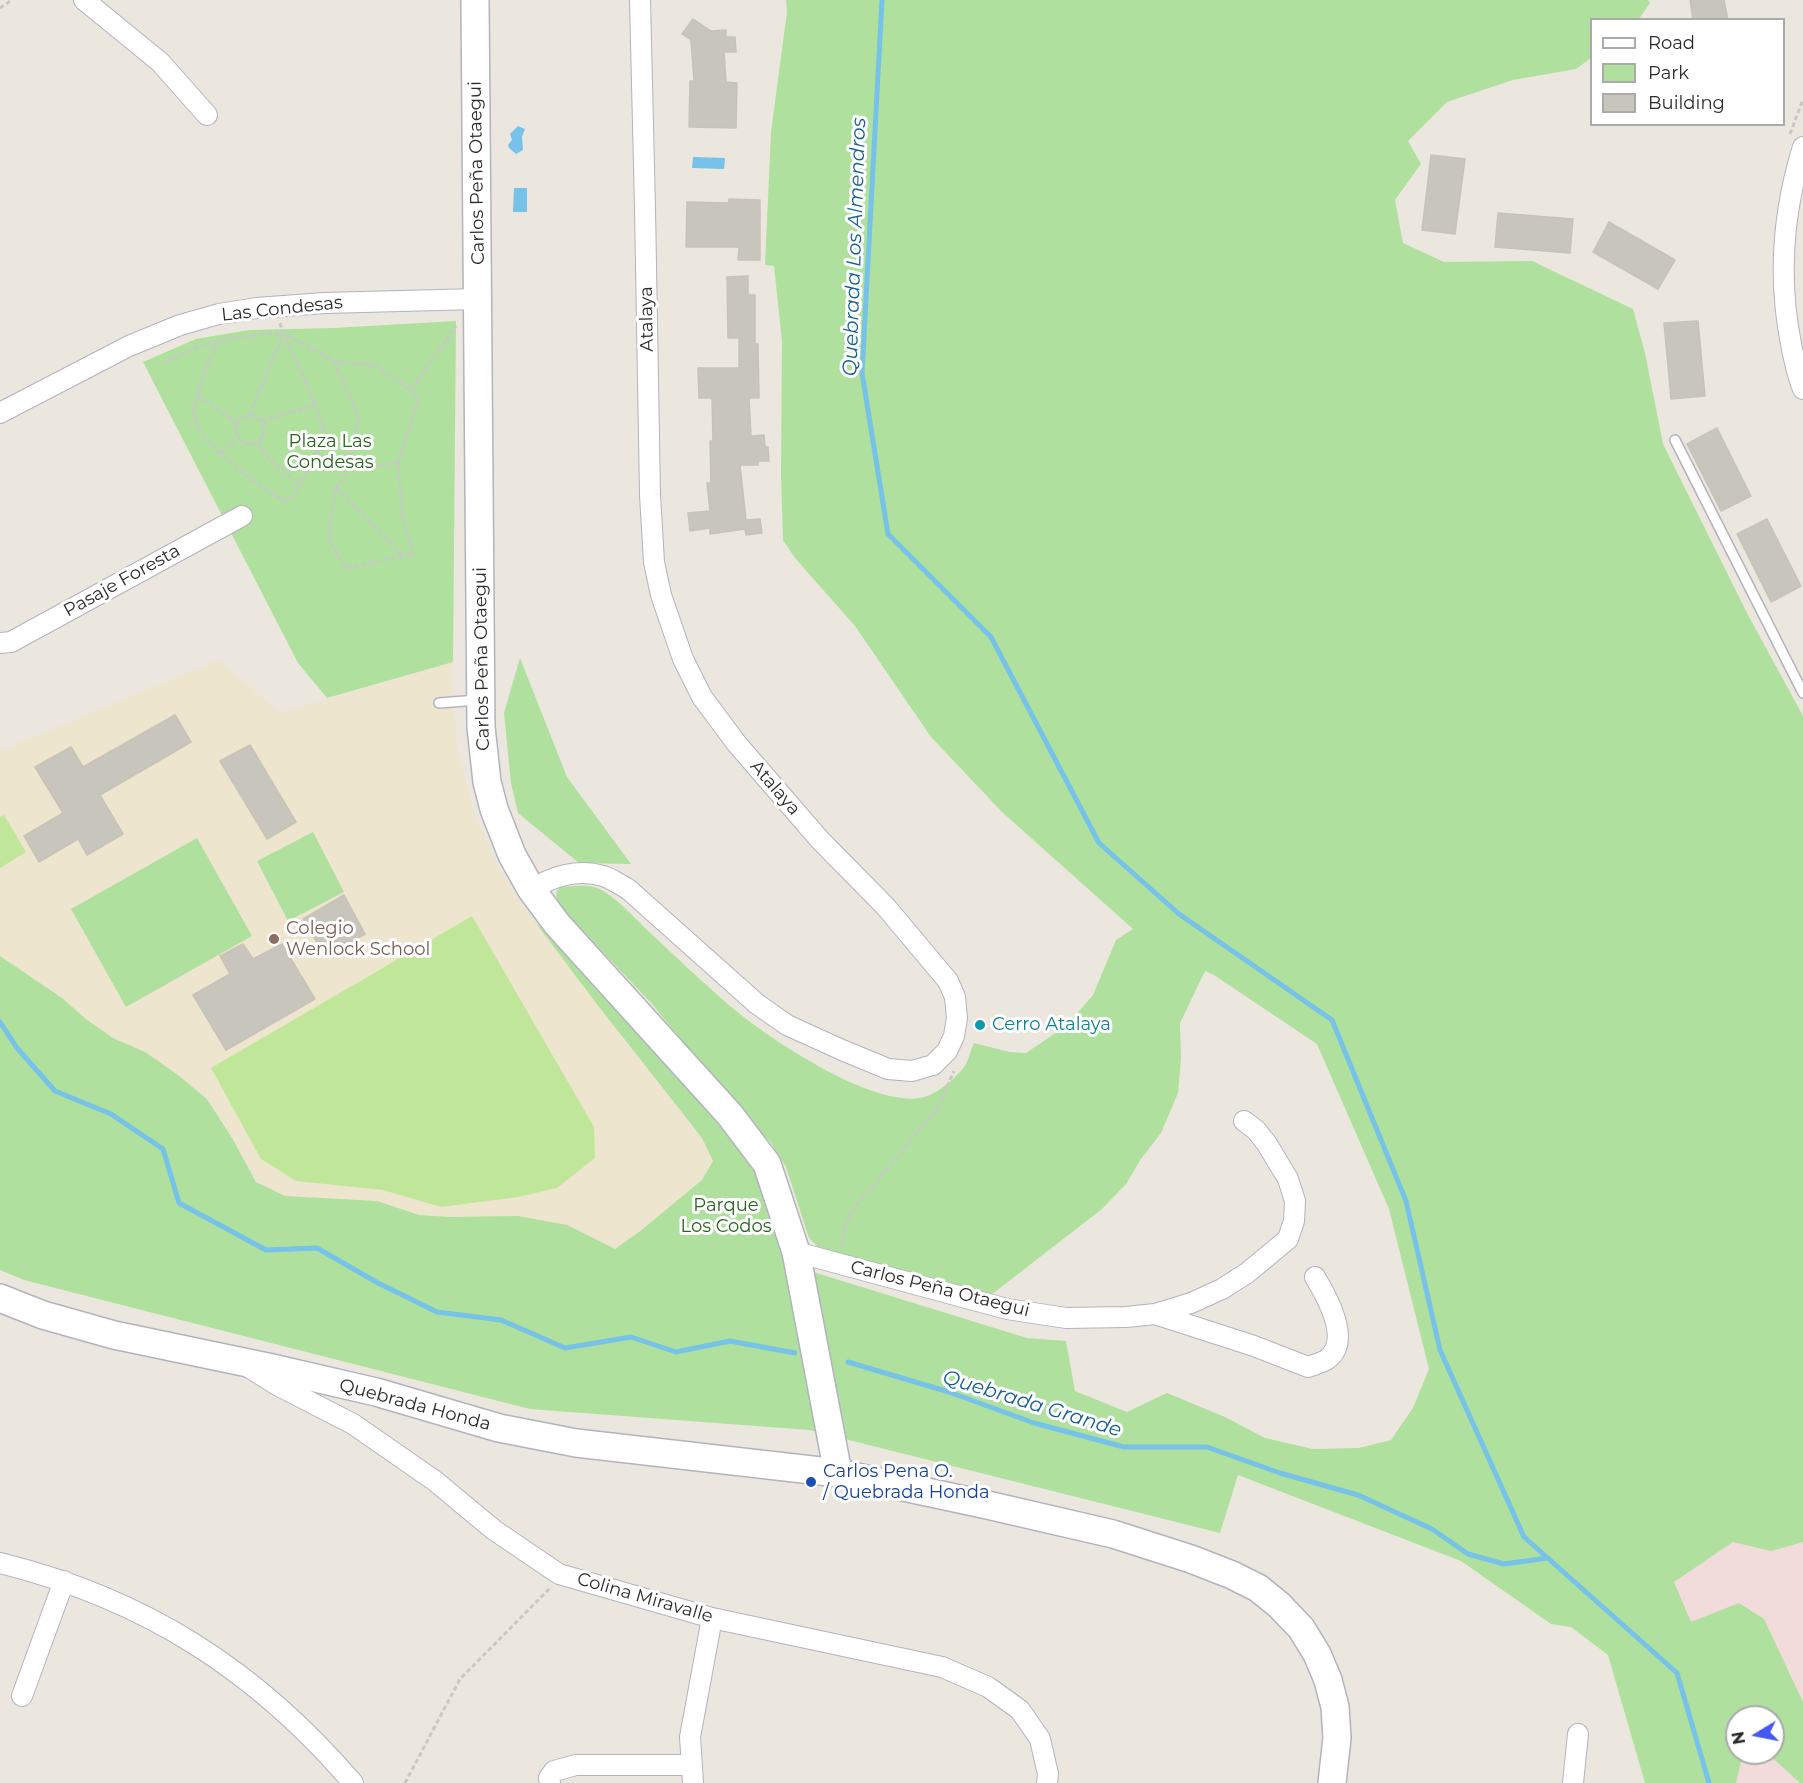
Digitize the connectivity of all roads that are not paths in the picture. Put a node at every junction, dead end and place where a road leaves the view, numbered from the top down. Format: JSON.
{"nodes":[{"id":1,"x":84,"y":0,"type":"edge"},
{"id":2,"x":475,"y":0,"type":"edge"},
{"id":3,"x":640,"y":0,"type":"edge"},
{"id":4,"x":207,"y":115,"type":"dead end"},
{"id":5,"x":1803,"y":147,"type":"edge"},
{"id":6,"x":478,"y":299,"type":"junction"},
{"id":7,"x":1803,"y":389,"type":"edge"},
{"id":8,"x":0,"y":413,"type":"edge"},
{"id":9,"x":1675,"y":440,"type":"dead end"},
{"id":10,"x":242,"y":516,"type":"dead end"},
{"id":11,"x":0,"y":643,"type":"edge"},
{"id":12,"x":1803,"y":693,"type":"edge"},
{"id":13,"x":481,"y":700,"type":"junction"},
{"id":14,"x":439,"y":703,"type":"dead end"},
{"id":15,"x":531,"y":889,"type":"junction"},
{"id":16,"x":1244,"y":1121,"type":"dead end"},
{"id":17,"x":796,"y":1252,"type":"junction"},
{"id":18,"x":1316,"y":1277,"type":"dead end"},
{"id":19,"x":0,"y":1298,"type":"edge"},
{"id":20,"x":1155,"y":1314,"type":"junction"},
{"id":21,"x":239,"y":1362,"type":"junction"},
{"id":22,"x":838,"y":1473,"type":"junction"},
{"id":23,"x":0,"y":1563,"type":"edge"},
{"id":24,"x":64,"y":1581,"type":"junction"},
{"id":25,"x":712,"y":1618,"type":"junction"},
{"id":26,"x":22,"y":1696,"type":"dead end"},
{"id":27,"x":1578,"y":1734,"type":"dead end"},
{"id":28,"x":692,"y":1774,"type":"edge"},
{"id":29,"x":353,"y":1783,"type":"edge"},
{"id":30,"x":550,"y":1783,"type":"edge"},
{"id":31,"x":1047,"y":1783,"type":"edge"},
{"id":32,"x":1332,"y":1783,"type":"edge"},
{"id":33,"x":1573,"y":1783,"type":"edge"}],
"edges":[{"from":1,"to":4,"type":"street"},
{"from":2,"to":6,"type":"street","name":"Carlos Peña Otaegui"},
{"from":3,"to":15,"type":"street","name":"Atalaya"},
{"from":5,"to":7,"type":"street"},
{"from":6,"to":8,"type":"street","name":"Las Condesas"},
{"from":6,"to":13,"type":"street","name":"Carlos Peña Otaegui"},
{"from":9,"to":12,"type":"lane"},
{"from":10,"to":11,"type":"street","name":"Pasaje Foresta"},
{"from":13,"to":14,"type":"lane"},
{"from":13,"to":15,"type":"street","name":"Carlos Peña Otaegui"},
{"from":15,"to":17,"type":"street","name":"Carlos Peña Otaegui"},
{"from":16,"to":20,"type":"street","name":"Carlos Peña Otaegui"},
{"from":17,"to":20,"type":"street","name":"Carlos Peña Otaegui"},
{"from":17,"to":22,"type":"street","name":"Carlos Peña Otaegui"},
{"from":18,"to":20,"type":"street"},
{"from":19,"to":21,"type":"street","name":"Quebrada Honda"},
{"from":21,"to":22,"type":"street","name":"Quebrada Honda"},
{"from":21,"to":25,"type":"street","name":"Colina Miravalle"},
{"from":22,"to":32,"type":"street"},
{"from":23,"to":24,"type":"street"},
{"from":24,"to":26,"type":"street"},
{"from":24,"to":29,"type":"street"},
{"from":25,"to":28,"type":"street"},
{"from":25,"to":31,"type":"street","name":"Colina Miravalle"},
{"from":27,"to":33,"type":"street"},
{"from":28,"to":30,"type":"street"}]}
